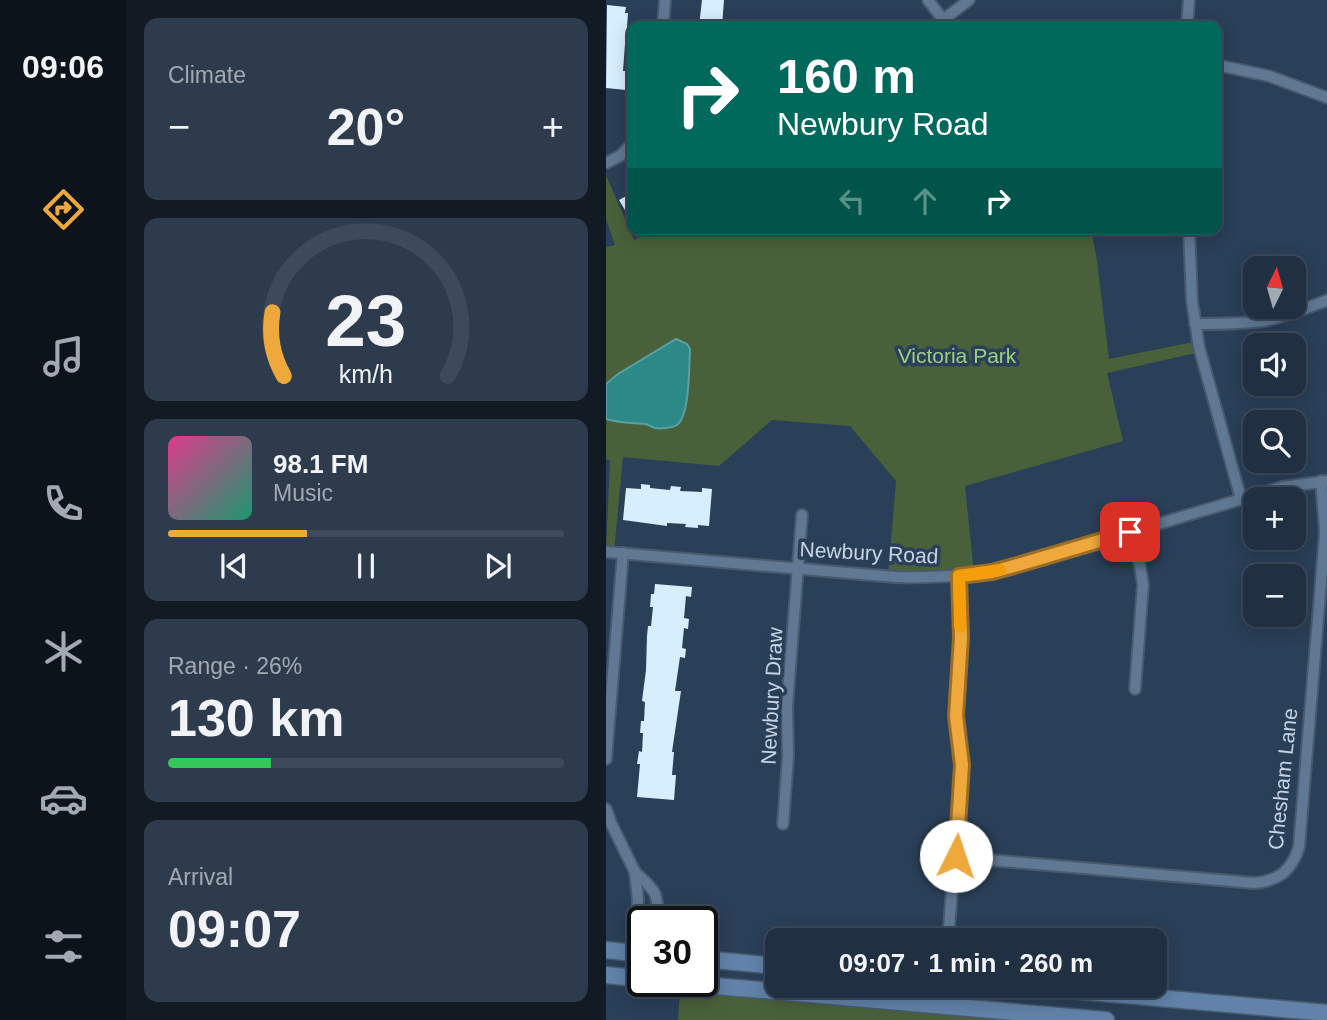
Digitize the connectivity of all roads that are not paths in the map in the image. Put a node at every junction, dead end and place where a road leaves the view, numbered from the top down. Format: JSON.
{"nodes":[{"id":1,"x":665,"y":0,"type":"edge"},
{"id":2,"x":928,"y":0,"type":"edge"},
{"id":3,"x":969,"y":0,"type":"edge"},
{"id":4,"x":1189,"y":0,"type":"edge"},
{"id":5,"x":663,"y":21,"type":"edge"},
{"id":6,"x":940,"y":21,"type":"edge"},
{"id":7,"x":945,"y":21,"type":"edge"},
{"id":8,"x":1187,"y":21,"type":"edge"},
{"id":9,"x":1222,"y":66,"type":"edge"},
{"id":10,"x":1328,"y":99,"type":"edge"},
{"id":11,"x":627,"y":149,"type":"edge"},
{"id":12,"x":606,"y":163,"type":"edge"},
{"id":13,"x":1189,"y":235,"type":"edge"},
{"id":14,"x":1328,"y":300,"type":"edge"},
{"id":15,"x":1195,"y":324,"type":"junction"},
{"id":16,"x":1324,"y":481,"type":"edge"},
{"id":17,"x":1241,"y":499,"type":"junction"},
{"id":18,"x":803,"y":515,"type":"dead end"},
{"id":19,"x":1130,"y":532,"type":"junction"},
{"id":20,"x":606,"y":552,"type":"edge"},
{"id":21,"x":623,"y":553,"type":"junction"},
{"id":22,"x":799,"y":569,"type":"junction"},
{"id":23,"x":959,"y":576,"type":"junction"},
{"id":24,"x":1135,"y":689,"type":"dead end"},
{"id":25,"x":606,"y":759,"type":"edge"},
{"id":26,"x":606,"y":809,"type":"edge"},
{"id":27,"x":783,"y":824,"type":"dead end"},
{"id":28,"x":956,"y":856,"type":"junction"},
{"id":29,"x":635,"y":872,"type":"junction"},
{"id":30,"x":638,"y":906,"type":"edge"},
{"id":31,"x":657,"y":906,"type":"edge"},
{"id":32,"x":949,"y":928,"type":"edge"},
{"id":33,"x":606,"y":950,"type":"edge"},
{"id":34,"x":627,"y":952,"type":"edge"},
{"id":35,"x":718,"y":961,"type":"edge"},
{"id":36,"x":765,"y":965,"type":"edge"},
{"id":37,"x":606,"y":975,"type":"edge"},
{"id":38,"x":627,"y":977,"type":"edge"},
{"id":39,"x":718,"y":986,"type":"edge"},
{"id":40,"x":1158,"y":998,"type":"edge"},
{"id":41,"x":1328,"y":1013,"type":"edge"},
{"id":42,"x":1106,"y":1020,"type":"edge"}],
"edges":[{"from":1,"to":5,"type":"street"},
{"from":2,"to":6,"type":"street"},
{"from":3,"to":7,"type":"street"},
{"from":4,"to":8,"type":"street"},
{"from":9,"to":10,"type":"street"},
{"from":11,"to":12,"type":"street"},
{"from":13,"to":15,"type":"street"},
{"from":14,"to":15,"type":"street"},
{"from":15,"to":17,"type":"street"},
{"from":16,"to":17,"type":"street","name":"Newbury Road"},
{"from":16,"to":28,"type":"street","name":"Chesham Lane"},
{"from":17,"to":19,"type":"street","name":"Newbury Road"},
{"from":18,"to":22,"type":"street","name":"Newbury Draw"},
{"from":19,"to":23,"type":"street","name":"Newbury Road"},
{"from":19,"to":24,"type":"street"},
{"from":20,"to":21,"type":"street","name":"Newbury Road"},
{"from":21,"to":22,"type":"street","name":"Newbury Road"},
{"from":21,"to":25,"type":"street"},
{"from":22,"to":23,"type":"street","name":"Newbury Road"},
{"from":22,"to":27,"type":"street","name":"Newbury Draw"},
{"from":23,"to":28,"type":"street"},
{"from":26,"to":29,"type":"street"},
{"from":28,"to":32,"type":"street"},
{"from":29,"to":30,"type":"street"},
{"from":29,"to":31,"type":"street"},
{"from":33,"to":34,"type":"main road"},
{"from":35,"to":36,"type":"main road"},
{"from":37,"to":38,"type":"main road"},
{"from":39,"to":42,"type":"main road"},
{"from":40,"to":41,"type":"main road"}]}
